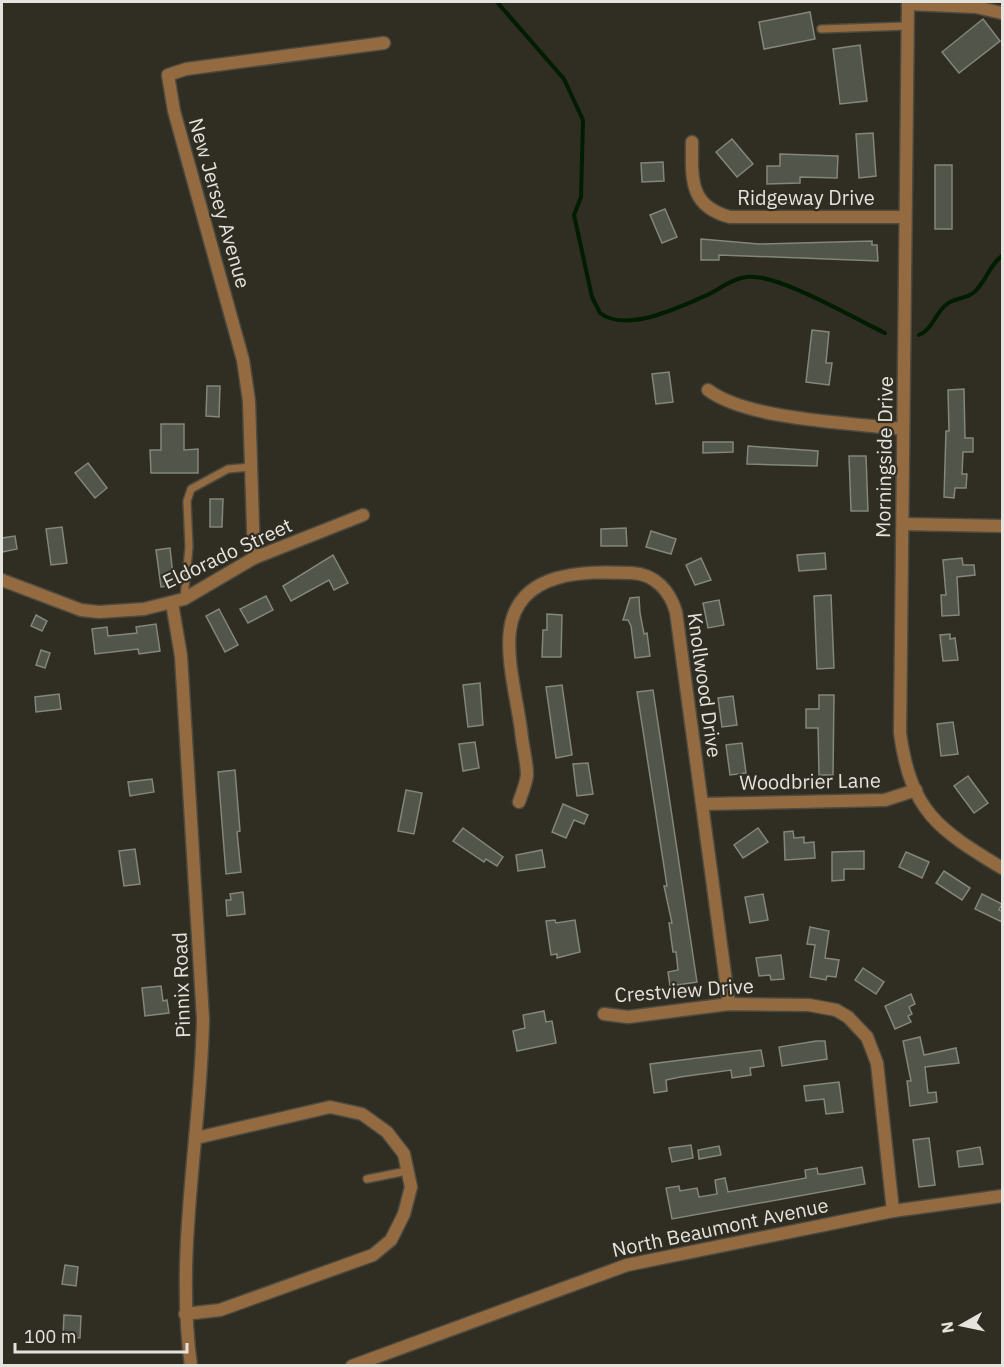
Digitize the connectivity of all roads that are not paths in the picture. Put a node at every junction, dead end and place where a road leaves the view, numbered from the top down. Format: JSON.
{"nodes":[{"id":1,"x":908,"y":3,"type":"edge"},
{"id":2,"x":1002,"y":13,"type":"edge"},
{"id":3,"x":907,"y":26,"type":"junction"},
{"id":4,"x":821,"y":29,"type":"dead end"},
{"id":5,"x":384,"y":43,"type":"dead end"},
{"id":6,"x":692,"y":142,"type":"dead end"},
{"id":7,"x":905,"y":217,"type":"junction"},
{"id":8,"x":708,"y":390,"type":"dead end"},
{"id":9,"x":903,"y":429,"type":"junction"},
{"id":10,"x":251,"y":467,"type":"junction"},
{"id":11,"x":363,"y":515,"type":"dead end"},
{"id":12,"x":903,"y":524,"type":"junction"},
{"id":13,"x":1002,"y":526,"type":"edge"},
{"id":14,"x":254,"y":558,"type":"junction"},
{"id":15,"x":2,"y":580,"type":"edge"},
{"id":16,"x":184,"y":598,"type":"junction"},
{"id":17,"x":172,"y":603,"type":"junction"},
{"id":18,"x":916,"y":790,"type":"junction"},
{"id":19,"x":519,"y":802,"type":"dead end"},
{"id":20,"x":703,"y":804,"type":"junction"},
{"id":21,"x":1002,"y":868,"type":"edge"},
{"id":22,"x":729,"y":1004,"type":"junction"},
{"id":23,"x":604,"y":1014,"type":"dead end"},
{"id":24,"x":195,"y":1138,"type":"junction"},
{"id":25,"x":407,"y":1171,"type":"junction"},
{"id":26,"x":367,"y":1179,"type":"dead end"},
{"id":27,"x":1002,"y":1196,"type":"edge"},
{"id":28,"x":892,"y":1211,"type":"junction"},
{"id":29,"x":185,"y":1314,"type":"junction"},
{"id":30,"x":191,"y":1365,"type":"edge"},
{"id":31,"x":352,"y":1365,"type":"edge"}],
"edges":[{"from":1,"to":2,"type":"street"},
{"from":1,"to":3,"type":"street","name":"Morningside Drive"},
{"from":3,"to":4,"type":"lane"},
{"from":3,"to":7,"type":"street","name":"Morningside Drive"},
{"from":5,"to":10,"type":"street","name":"New Jersey Avenue"},
{"from":6,"to":7,"type":"street","name":"Ridgeway Drive"},
{"from":7,"to":9,"type":"street","name":"Morningside Drive"},
{"from":8,"to":9,"type":"street"},
{"from":9,"to":12,"type":"street","name":"Morningside Drive"},
{"from":10,"to":14,"type":"street","name":"New Jersey Avenue"},
{"from":10,"to":16,"type":"lane"},
{"from":11,"to":14,"type":"street","name":"Eldorado Street"},
{"from":12,"to":13,"type":"street"},
{"from":12,"to":18,"type":"street","name":"Morningside Drive"},
{"from":14,"to":16,"type":"street","name":"Eldorado Street"},
{"from":15,"to":17,"type":"street","name":"Eldorado Street"},
{"from":16,"to":17,"type":"street","name":"Eldorado Street"},
{"from":17,"to":24,"type":"street","name":"Pinnix Road"},
{"from":18,"to":20,"type":"street","name":"Woodbrier Lane"},
{"from":18,"to":21,"type":"street","name":"Morningside Drive"},
{"from":19,"to":20,"type":"street","name":"Knollwood Drive"},
{"from":20,"to":22,"type":"street","name":"Knollwood Drive"},
{"from":22,"to":23,"type":"street","name":"Crestview Drive"},
{"from":22,"to":28,"type":"street","name":"Crestview Drive"},
{"from":24,"to":25,"type":"street"},
{"from":24,"to":29,"type":"street","name":"Pinnix Road"},
{"from":25,"to":26,"type":"lane"},
{"from":25,"to":29,"type":"street"},
{"from":27,"to":28,"type":"street","name":"North Beaumont Avenue"},
{"from":28,"to":31,"type":"street","name":"North Beaumont Avenue"},
{"from":29,"to":30,"type":"street","name":"Pinnix Road"}]}
